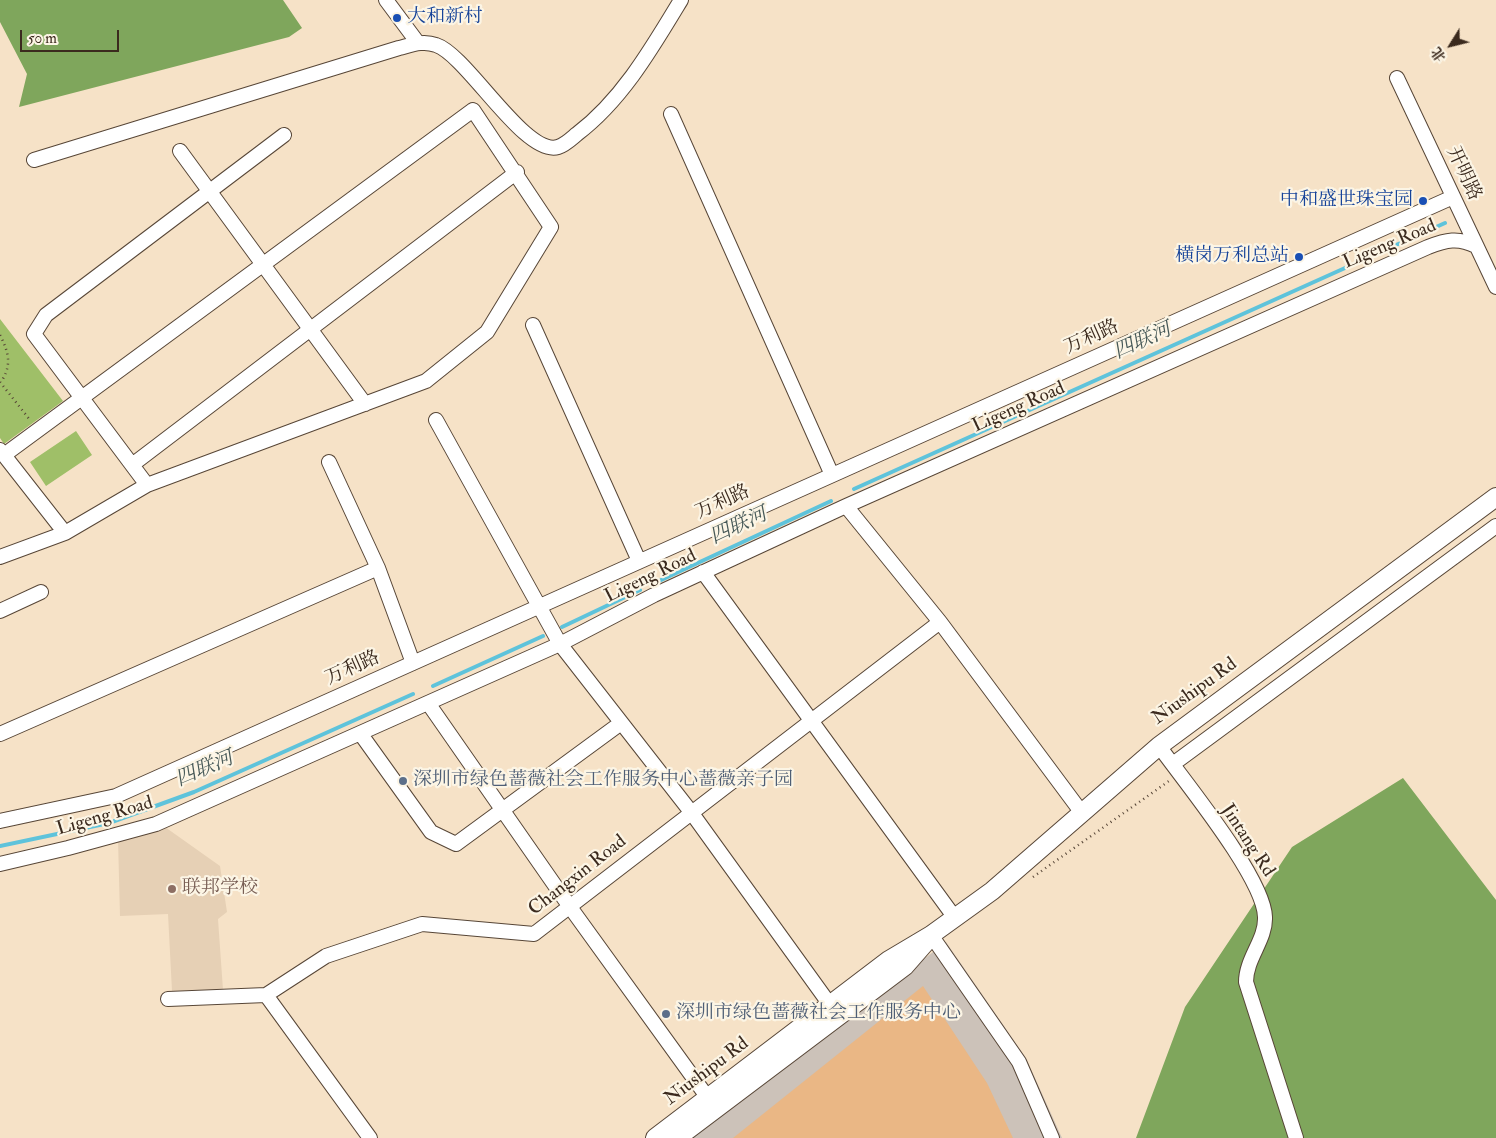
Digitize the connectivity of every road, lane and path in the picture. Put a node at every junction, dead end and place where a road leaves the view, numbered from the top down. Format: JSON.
{"nodes":[{"id":1,"x":386,"y":0,"type":"edge"},
{"id":2,"x":681,"y":0,"type":"edge"},
{"id":3,"x":418,"y":43,"type":"junction"},
{"id":4,"x":1397,"y":78,"type":"dead end"},
{"id":5,"x":671,"y":114,"type":"dead end"},
{"id":6,"x":284,"y":135,"type":"dead end"},
{"id":7,"x":180,"y":151,"type":"dead end"},
{"id":8,"x":34,"y":160,"type":"dead end"},
{"id":9,"x":516,"y":172,"type":"junction"},
{"id":10,"x":210,"y":191,"type":"junction"},
{"id":11,"x":1453,"y":197,"type":"junction"},
{"id":12,"x":1476,"y":246,"type":"junction"},
{"id":13,"x":263,"y":264,"type":"junction"},
{"id":14,"x":1496,"y":287,"type":"edge"},
{"id":15,"x":533,"y":325,"type":"dead end"},
{"id":16,"x":310,"y":330,"type":"junction"},
{"id":17,"x":0,"y":335,"type":"edge"},
{"id":18,"x":0,"y":382,"type":"edge"},
{"id":19,"x":81,"y":398,"type":"junction"},
{"id":20,"x":365,"y":404,"type":"junction"},
{"id":21,"x":436,"y":420,"type":"dead end"},
{"id":22,"x":32,"y":424,"type":"dead end"},
{"id":23,"x":2,"y":452,"type":"edge"},
{"id":24,"x":329,"y":462,"type":"dead end"},
{"id":25,"x":132,"y":465,"type":"junction"},
{"id":26,"x":832,"y":475,"type":"junction"},
{"id":27,"x":147,"y":486,"type":"junction"},
{"id":28,"x":1496,"y":497,"type":"edge"},
{"id":29,"x":846,"y":506,"type":"junction"},
{"id":30,"x":1496,"y":526,"type":"edge"},
{"id":31,"x":65,"y":532,"type":"junction"},
{"id":32,"x":0,"y":557,"type":"edge"},
{"id":33,"x":639,"y":562,"type":"junction"},
{"id":34,"x":378,"y":568,"type":"junction"},
{"id":35,"x":703,"y":572,"type":"junction"},
{"id":36,"x":41,"y":592,"type":"dead end"},
{"id":37,"x":539,"y":606,"type":"junction"},
{"id":38,"x":0,"y":612,"type":"edge"},
{"id":39,"x":940,"y":622,"type":"junction"},
{"id":40,"x":560,"y":644,"type":"junction"},
{"id":41,"x":413,"y":663,"type":"junction"},
{"id":42,"x":428,"y":703,"type":"junction"},
{"id":43,"x":811,"y":721,"type":"junction"},
{"id":44,"x":621,"y":723,"type":"junction"},
{"id":45,"x":360,"y":733,"type":"junction"},
{"id":46,"x":0,"y":734,"type":"edge"},
{"id":47,"x":1159,"y":746,"type":"junction"},
{"id":48,"x":1172,"y":764,"type":"junction"},
{"id":49,"x":1170,"y":780,"type":"dead end"},
{"id":50,"x":503,"y":811,"type":"junction"},
{"id":51,"x":690,"y":812,"type":"junction"},
{"id":52,"x":1082,"y":813,"type":"junction"},
{"id":53,"x":0,"y":821,"type":"edge"},
{"id":54,"x":0,"y":864,"type":"edge"},
{"id":55,"x":1027,"y":881,"type":"dead end"},
{"id":56,"x":570,"y":907,"type":"junction"},
{"id":57,"x":954,"y":918,"type":"junction"},
{"id":58,"x":931,"y":936,"type":"junction"},
{"id":59,"x":266,"y":995,"type":"junction"},
{"id":60,"x":168,"y":999,"type":"dead end"},
{"id":61,"x":834,"y":1010,"type":"junction"},
{"id":62,"x":708,"y":1098,"type":"junction"},
{"id":63,"x":658,"y":1137,"type":"edge"},
{"id":64,"x":370,"y":1138,"type":"edge"},
{"id":65,"x":677,"y":1138,"type":"edge"},
{"id":66,"x":1052,"y":1138,"type":"edge"},
{"id":67,"x":1296,"y":1138,"type":"edge"}],
"edges":[{"from":1,"to":3,"type":"street"},
{"from":2,"to":3,"type":"street"},
{"from":3,"to":8,"type":"street"},
{"from":4,"to":11,"type":"street","name":"开明路"},
{"from":5,"to":26,"type":"street"},
{"from":6,"to":10,"type":"street"},
{"from":7,"to":10,"type":"street"},
{"from":9,"to":13,"type":"street"},
{"from":9,"to":16,"type":"street"},
{"from":9,"to":20,"type":"street"},
{"from":10,"to":13,"type":"street"},
{"from":10,"to":19,"type":"street"},
{"from":11,"to":12,"type":"street","name":"开明路"},
{"from":11,"to":26,"type":"street","name":"万利路"},
{"from":12,"to":14,"type":"street","name":"开明路"},
{"from":12,"to":29,"type":"street","name":"Ligeng Road"},
{"from":13,"to":16,"type":"street"},
{"from":13,"to":19,"type":"street"},
{"from":15,"to":33,"type":"street"},
{"from":16,"to":20,"type":"street"},
{"from":16,"to":25,"type":"street"},
{"from":17,"to":18,"type":"path"},
{"from":18,"to":22,"type":"path"},
{"from":19,"to":23,"type":"street"},
{"from":19,"to":25,"type":"street"},
{"from":20,"to":27,"type":"street"},
{"from":21,"to":37,"type":"street"},
{"from":23,"to":31,"type":"street"},
{"from":24,"to":34,"type":"street"},
{"from":25,"to":27,"type":"street"},
{"from":26,"to":33,"type":"street","name":"万利路"},
{"from":27,"to":31,"type":"street"},
{"from":28,"to":47,"type":"main road","name":"Niushipu Rd"},
{"from":29,"to":35,"type":"street","name":"Ligeng Road"},
{"from":29,"to":39,"type":"street"},
{"from":30,"to":48,"type":"street"},
{"from":31,"to":32,"type":"street"},
{"from":33,"to":37,"type":"street","name":"万利路"},
{"from":34,"to":41,"type":"street"},
{"from":34,"to":46,"type":"street"},
{"from":35,"to":40,"type":"street","name":"Ligeng Road"},
{"from":35,"to":43,"type":"street"},
{"from":36,"to":38,"type":"street"},
{"from":37,"to":40,"type":"street"},
{"from":37,"to":41,"type":"street","name":"万利路"},
{"from":39,"to":43,"type":"street","name":"Changxin Road"},
{"from":39,"to":52,"type":"street"},
{"from":40,"to":42,"type":"street","name":"Ligeng Road"},
{"from":40,"to":44,"type":"street"},
{"from":41,"to":53,"type":"street","name":"万利路"},
{"from":42,"to":45,"type":"street","name":"Ligeng Road"},
{"from":42,"to":50,"type":"street"},
{"from":43,"to":51,"type":"street","name":"Changxin Road"},
{"from":43,"to":57,"type":"street"},
{"from":44,"to":50,"type":"street"},
{"from":44,"to":51,"type":"street"},
{"from":45,"to":50,"type":"street"},
{"from":45,"to":54,"type":"street","name":"Ligeng Road"},
{"from":47,"to":48,"type":"street","name":"Jintang Rd"},
{"from":47,"to":52,"type":"main road","name":"Niushipu Rd"},
{"from":48,"to":67,"type":"street","name":"Jintang Rd"},
{"from":49,"to":55,"type":"path"},
{"from":50,"to":56,"type":"street"},
{"from":51,"to":56,"type":"street","name":"Changxin Road"},
{"from":51,"to":61,"type":"street"},
{"from":52,"to":57,"type":"main road","name":"Niushipu Rd"},
{"from":56,"to":59,"type":"street","name":"Changxin Road"},
{"from":56,"to":62,"type":"street"},
{"from":57,"to":58,"type":"main road","name":"Niushipu Rd"},
{"from":58,"to":61,"type":"main road","name":"Niushipu Rd"},
{"from":58,"to":66,"type":"street"},
{"from":59,"to":60,"type":"street"},
{"from":59,"to":64,"type":"street"},
{"from":61,"to":62,"type":"main road","name":"Niushipu Rd"},
{"from":61,"to":65,"type":"main road","name":"Niushipu Rd"},
{"from":62,"to":63,"type":"main road","name":"Niushipu Rd"}]}
